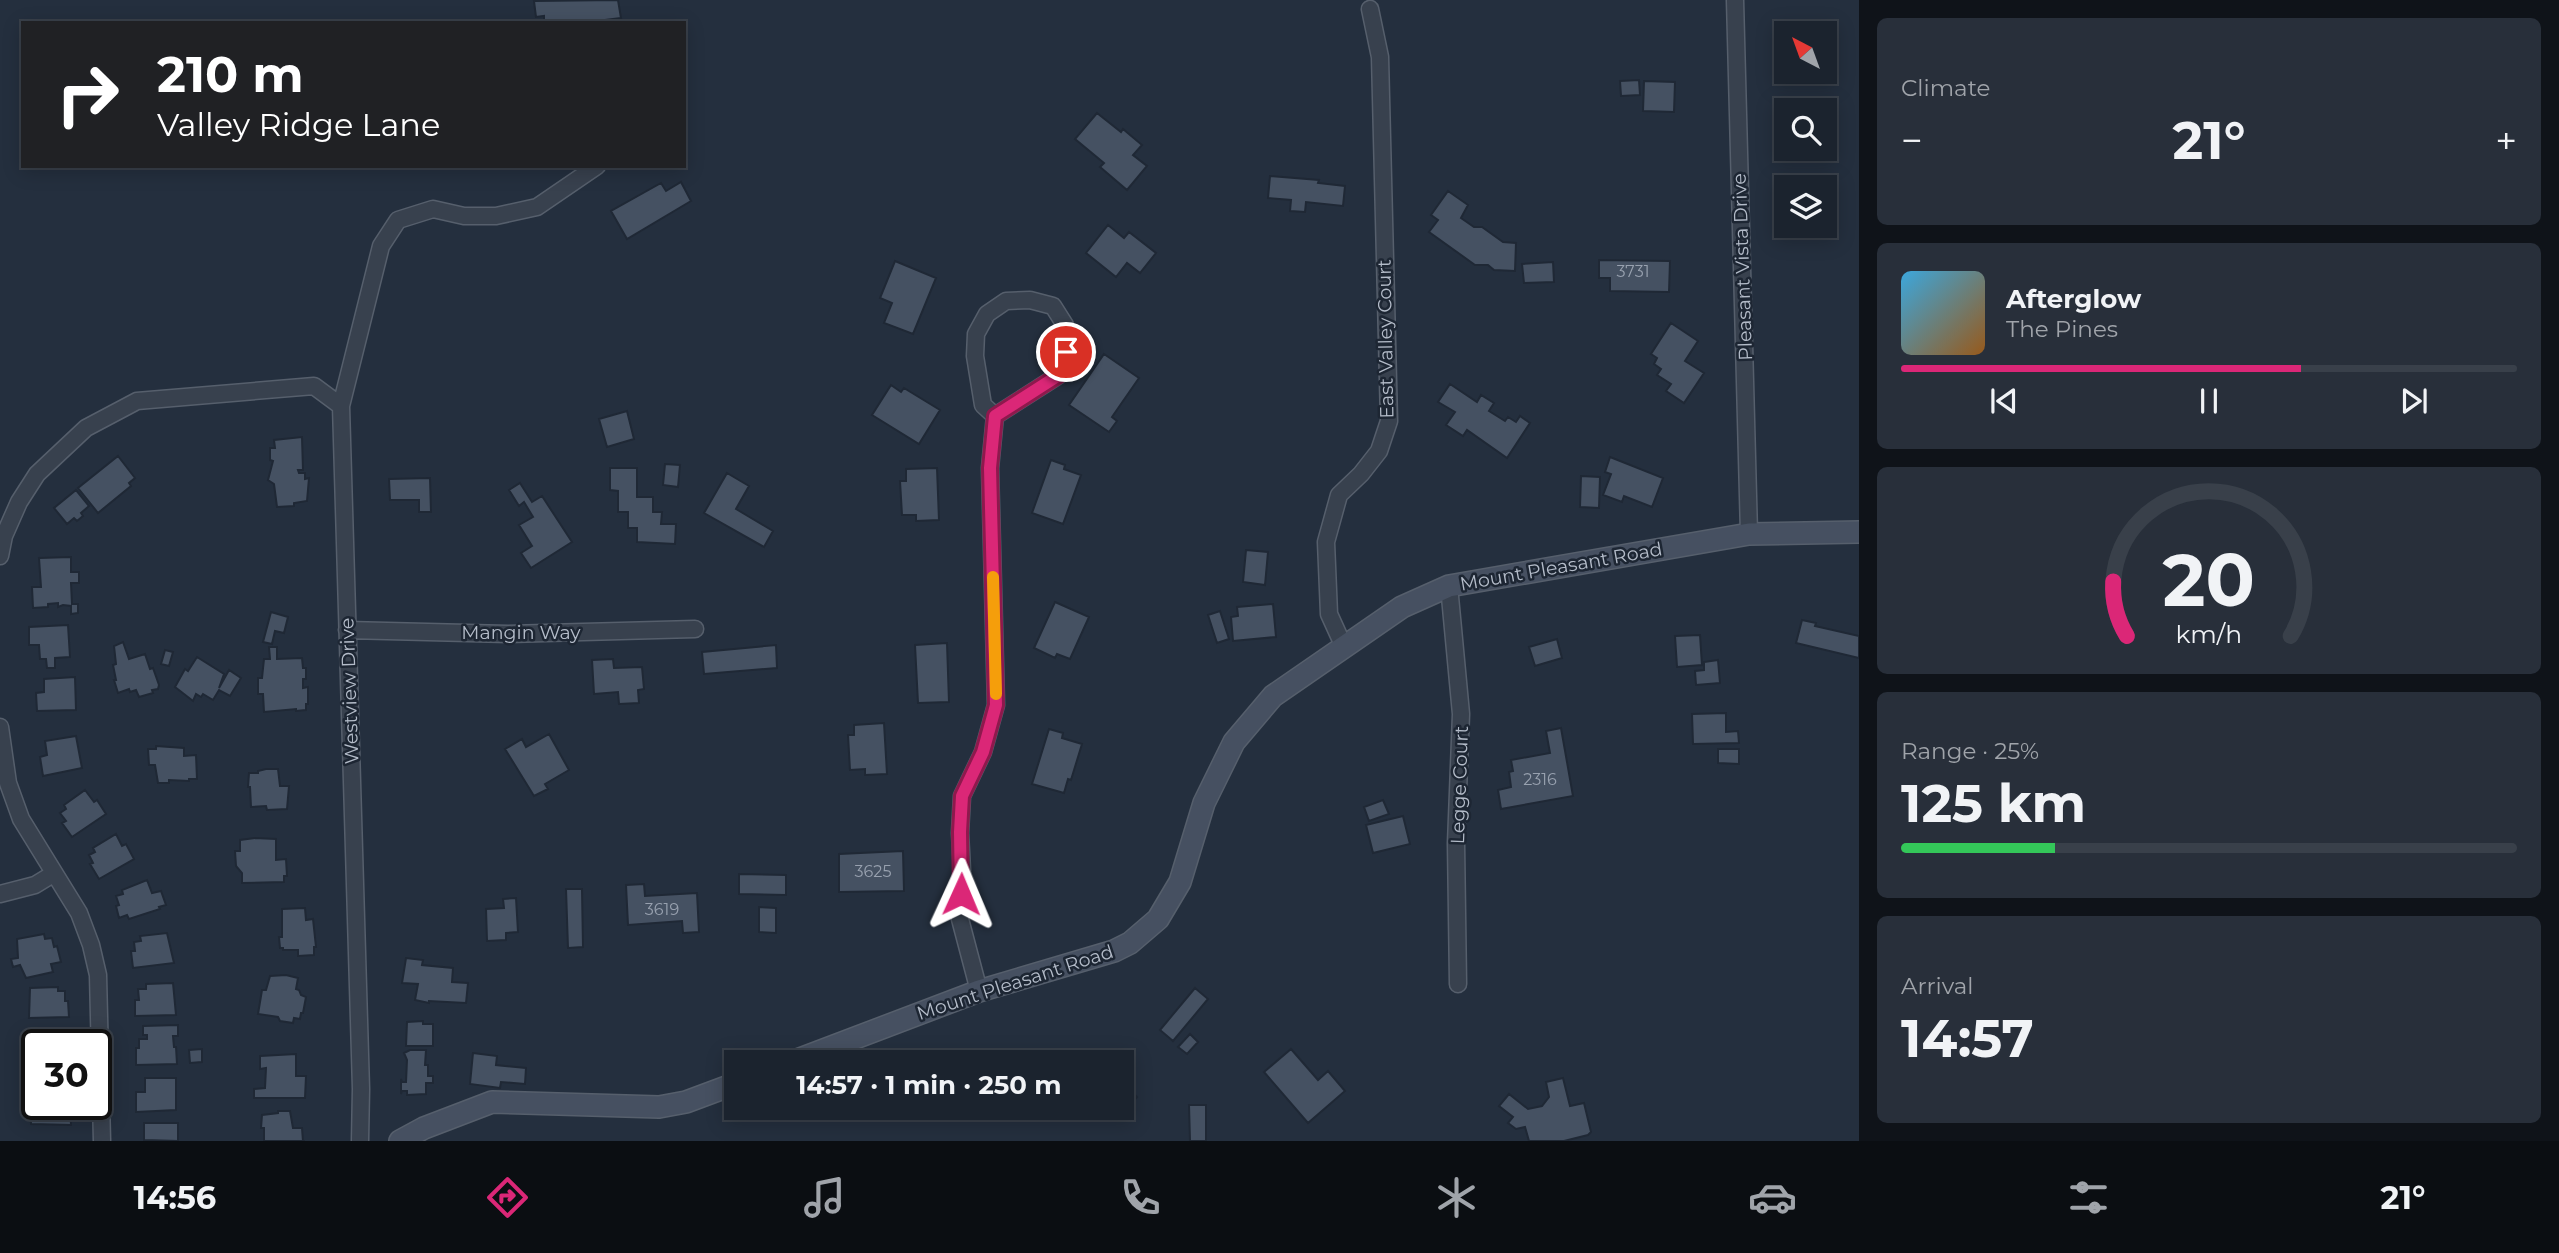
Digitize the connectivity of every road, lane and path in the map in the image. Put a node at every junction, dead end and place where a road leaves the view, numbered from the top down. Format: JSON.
{"nodes":[{"id":1,"x":1735,"y":0,"type":"edge"},
{"id":2,"x":1370,"y":9,"type":"dead end"},
{"id":3,"x":594,"y":168,"type":"edge"},
{"id":4,"x":341,"y":406,"type":"junction"},
{"id":5,"x":995,"y":416,"type":"junction"},
{"id":6,"x":1859,"y":532,"type":"edge"},
{"id":7,"x":1749,"y":534,"type":"junction"},
{"id":8,"x":2,"y":536,"type":"edge"},
{"id":9,"x":0,"y":556,"type":"edge"},
{"id":10,"x":1449,"y":586,"type":"junction"},
{"id":11,"x":695,"y":629,"type":"dead end"},
{"id":12,"x":346,"y":631,"type":"junction"},
{"id":13,"x":1344,"y":647,"type":"junction"},
{"id":14,"x":0,"y":727,"type":"edge"},
{"id":15,"x":53,"y":874,"type":"junction"},
{"id":16,"x":0,"y":894,"type":"edge"},
{"id":17,"x":1458,"y":984,"type":"dead end"},
{"id":18,"x":979,"y":991,"type":"junction"},
{"id":19,"x":824,"y":1050,"type":"edge"},
{"id":20,"x":724,"y":1088,"type":"edge"},
{"id":21,"x":102,"y":1141,"type":"edge"},
{"id":22,"x":360,"y":1141,"type":"edge"},
{"id":23,"x":400,"y":1141,"type":"edge"}],
"edges":[{"from":1,"to":7,"type":"street","name":"Pleasant Vista Drive"},
{"from":2,"to":13,"type":"street","name":"East Valley Court"},
{"from":3,"to":4,"type":"street","name":"Westview Drive"},
{"from":4,"to":8,"type":"street"},
{"from":4,"to":12,"type":"street","name":"Westview Drive"},
{"from":5,"to":5,"type":"street"},
{"from":5,"to":18,"type":"street"},
{"from":6,"to":7,"type":"street","name":"Mount Pleasant Road"},
{"from":7,"to":10,"type":"street","name":"Mount Pleasant Road"},
{"from":8,"to":9,"type":"street"},
{"from":10,"to":13,"type":"street","name":"Mount Pleasant Road"},
{"from":10,"to":17,"type":"street","name":"Legge Court"},
{"from":11,"to":12,"type":"street","name":"Mangin Way"},
{"from":12,"to":22,"type":"street","name":"Westview Drive"},
{"from":13,"to":18,"type":"street","name":"Mount Pleasant Road"},
{"from":14,"to":15,"type":"street"},
{"from":15,"to":16,"type":"street"},
{"from":15,"to":21,"type":"street"},
{"from":18,"to":19,"type":"street","name":"Mount Pleasant Road"},
{"from":20,"to":23,"type":"street"}]}
